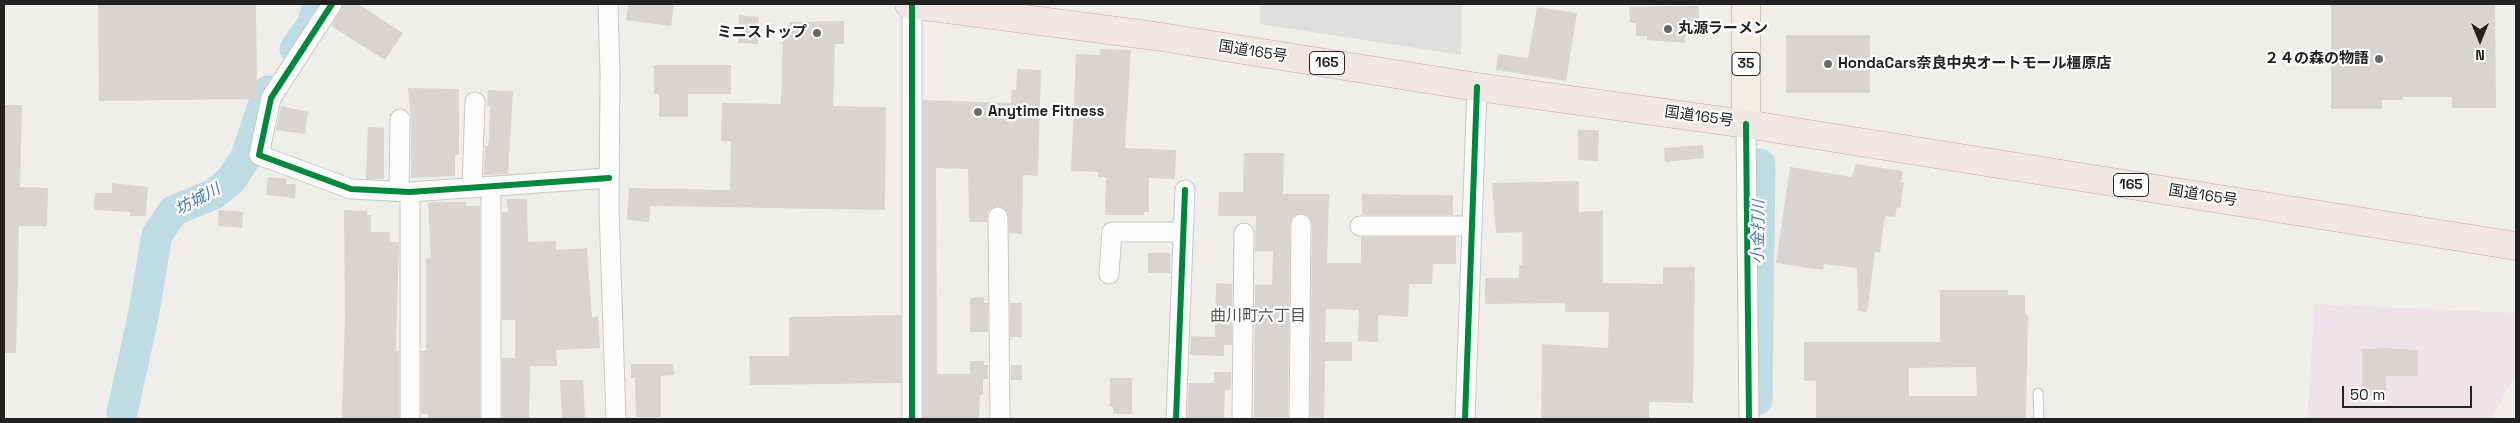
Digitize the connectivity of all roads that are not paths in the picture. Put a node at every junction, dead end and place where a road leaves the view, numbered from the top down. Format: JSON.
{"nodes":[{"id":1,"x":332,"y":4,"type":"edge"},
{"id":2,"x":608,"y":4,"type":"edge"},
{"id":3,"x":911,"y":4,"type":"edge"},
{"id":4,"x":1746,"y":4,"type":"edge"},
{"id":5,"x":1477,"y":87,"type":"junction"},
{"id":6,"x":475,"y":102,"type":"dead end"},
{"id":7,"x":400,"y":119,"type":"dead end"},
{"id":8,"x":1746,"y":124,"type":"junction"},
{"id":9,"x":609,"y":178,"type":"junction"},
{"id":10,"x":491,"y":187,"type":"junction"},
{"id":11,"x":472,"y":188,"type":"junction"},
{"id":12,"x":1185,"y":190,"type":"dead end"},
{"id":13,"x":405,"y":192,"type":"junction"},
{"id":14,"x":998,"y":217,"type":"dead end"},
{"id":15,"x":1301,"y":224,"type":"dead end"},
{"id":16,"x":1360,"y":226,"type":"dead end"},
{"id":17,"x":1472,"y":226,"type":"junction"},
{"id":18,"x":1183,"y":232,"type":"junction"},
{"id":19,"x":1244,"y":233,"type":"dead end"},
{"id":20,"x":2516,"y":246,"type":"edge"},
{"id":21,"x":1109,"y":274,"type":"dead end"},
{"id":22,"x":2038,"y":393,"type":"dead end"},
{"id":23,"x":410,"y":419,"type":"edge"},
{"id":24,"x":491,"y":419,"type":"edge"},
{"id":25,"x":616,"y":419,"type":"edge"},
{"id":26,"x":912,"y":419,"type":"edge"},
{"id":27,"x":1000,"y":419,"type":"edge"},
{"id":28,"x":1176,"y":419,"type":"edge"},
{"id":29,"x":1242,"y":419,"type":"edge"},
{"id":30,"x":1299,"y":419,"type":"edge"},
{"id":31,"x":1465,"y":419,"type":"edge"},
{"id":32,"x":1749,"y":419,"type":"edge"},
{"id":33,"x":2039,"y":419,"type":"edge"}],
"edges":[{"from":1,"to":13,"type":"street"},
{"from":2,"to":9,"type":"street"},
{"from":3,"to":5,"type":"highway","name":"国道165号","number":"165"},
{"from":3,"to":26,"type":"street"},
{"from":4,"to":8,"type":"main road","number":"35"},
{"from":5,"to":8,"type":"highway","name":"国道165号","number":"165"},
{"from":5,"to":17,"type":"street"},
{"from":6,"to":11,"type":"street"},
{"from":7,"to":13,"type":"street"},
{"from":8,"to":20,"type":"highway","name":"国道165号","number":"165"},
{"from":8,"to":32,"type":"street"},
{"from":9,"to":10,"type":"street"},
{"from":9,"to":25,"type":"street"},
{"from":10,"to":11,"type":"street"},
{"from":10,"to":24,"type":"street"},
{"from":11,"to":13,"type":"street"},
{"from":12,"to":18,"type":"street"},
{"from":13,"to":23,"type":"street"},
{"from":14,"to":27,"type":"street"},
{"from":15,"to":30,"type":"street"},
{"from":16,"to":17,"type":"street"},
{"from":17,"to":31,"type":"street"},
{"from":18,"to":21,"type":"street"},
{"from":18,"to":28,"type":"street"},
{"from":19,"to":29,"type":"street"},
{"from":22,"to":33,"type":"lane"}]}
